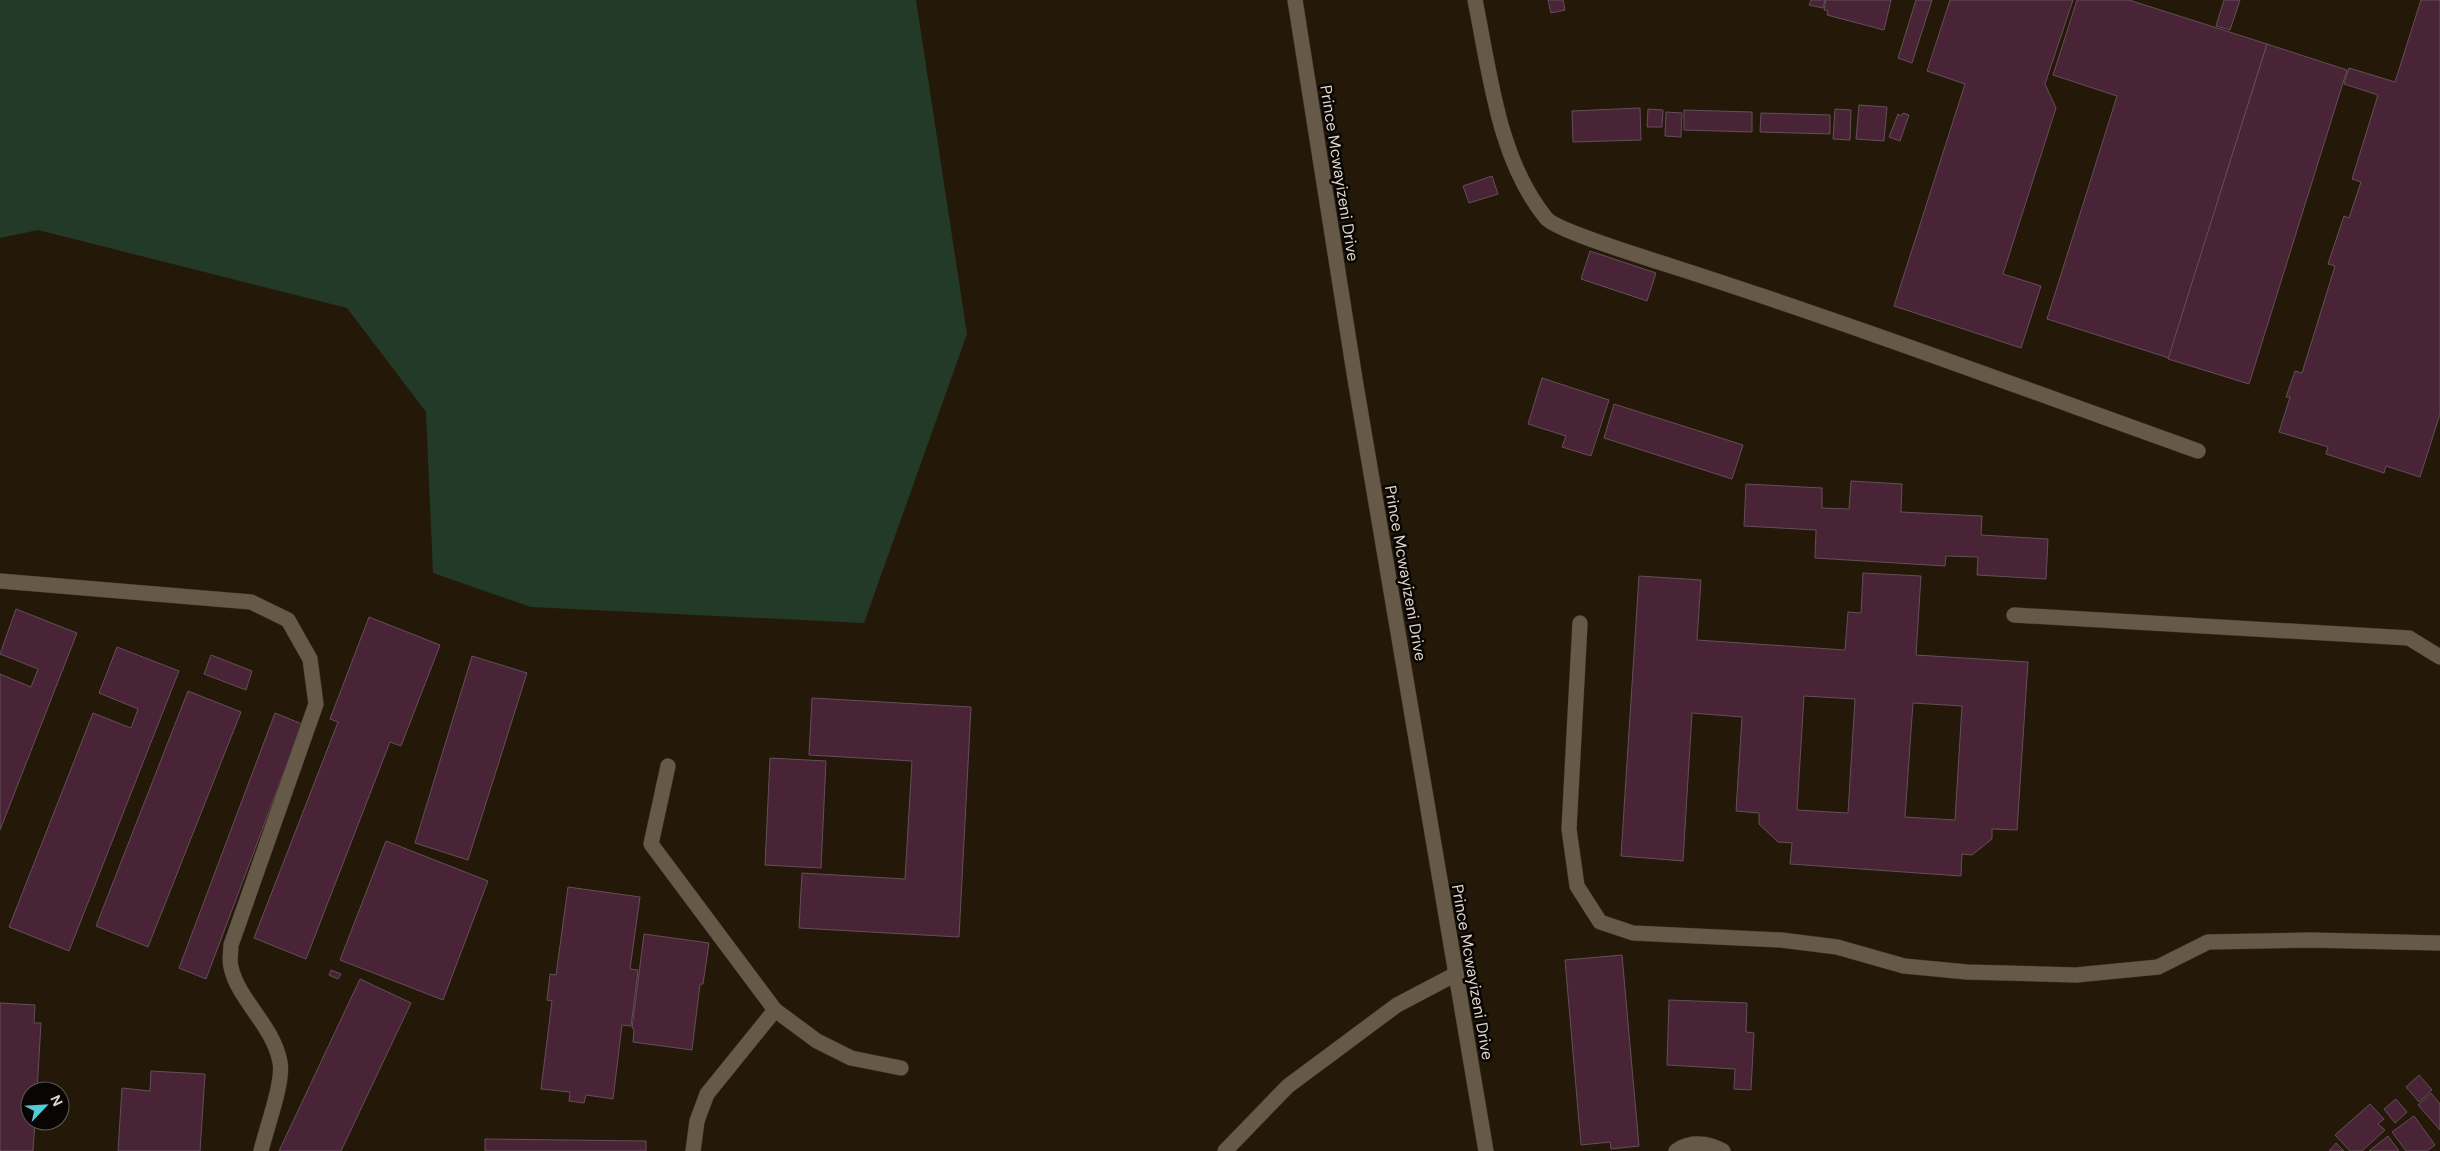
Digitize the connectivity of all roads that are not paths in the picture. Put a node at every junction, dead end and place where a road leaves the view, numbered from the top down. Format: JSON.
{"nodes":[{"id":1,"x":1295,"y":0,"type":"edge"},
{"id":2,"x":1475,"y":0,"type":"edge"},
{"id":3,"x":2198,"y":451,"type":"dead end"},
{"id":4,"x":0,"y":581,"type":"edge"},
{"id":5,"x":2014,"y":616,"type":"dead end"},
{"id":6,"x":1580,"y":623,"type":"dead end"},
{"id":7,"x":2440,"y":657,"type":"edge"},
{"id":8,"x":668,"y":766,"type":"dead end"},
{"id":9,"x":2440,"y":943,"type":"edge"},
{"id":10,"x":1456,"y":974,"type":"junction"},
{"id":11,"x":774,"y":1010,"type":"junction"},
{"id":12,"x":902,"y":1068,"type":"dead end"},
{"id":13,"x":261,"y":1151,"type":"edge"},
{"id":14,"x":693,"y":1151,"type":"edge"},
{"id":15,"x":1226,"y":1151,"type":"edge"},
{"id":16,"x":1486,"y":1151,"type":"edge"},
{"id":17,"x":1676,"y":1151,"type":"edge"},
{"id":18,"x":1723,"y":1151,"type":"edge"}],
"edges":[{"from":1,"to":10,"type":"street","name":"Prince Mcwayizeni Drive"},
{"from":2,"to":3,"type":"street"},
{"from":4,"to":13,"type":"street"},
{"from":5,"to":7,"type":"street"},
{"from":6,"to":9,"type":"street"},
{"from":8,"to":11,"type":"street"},
{"from":10,"to":15,"type":"street"},
{"from":10,"to":16,"type":"street","name":"Prince Mcwayizeni Drive"},
{"from":11,"to":12,"type":"street"},
{"from":11,"to":14,"type":"street"},
{"from":17,"to":18,"type":"street"}]}
